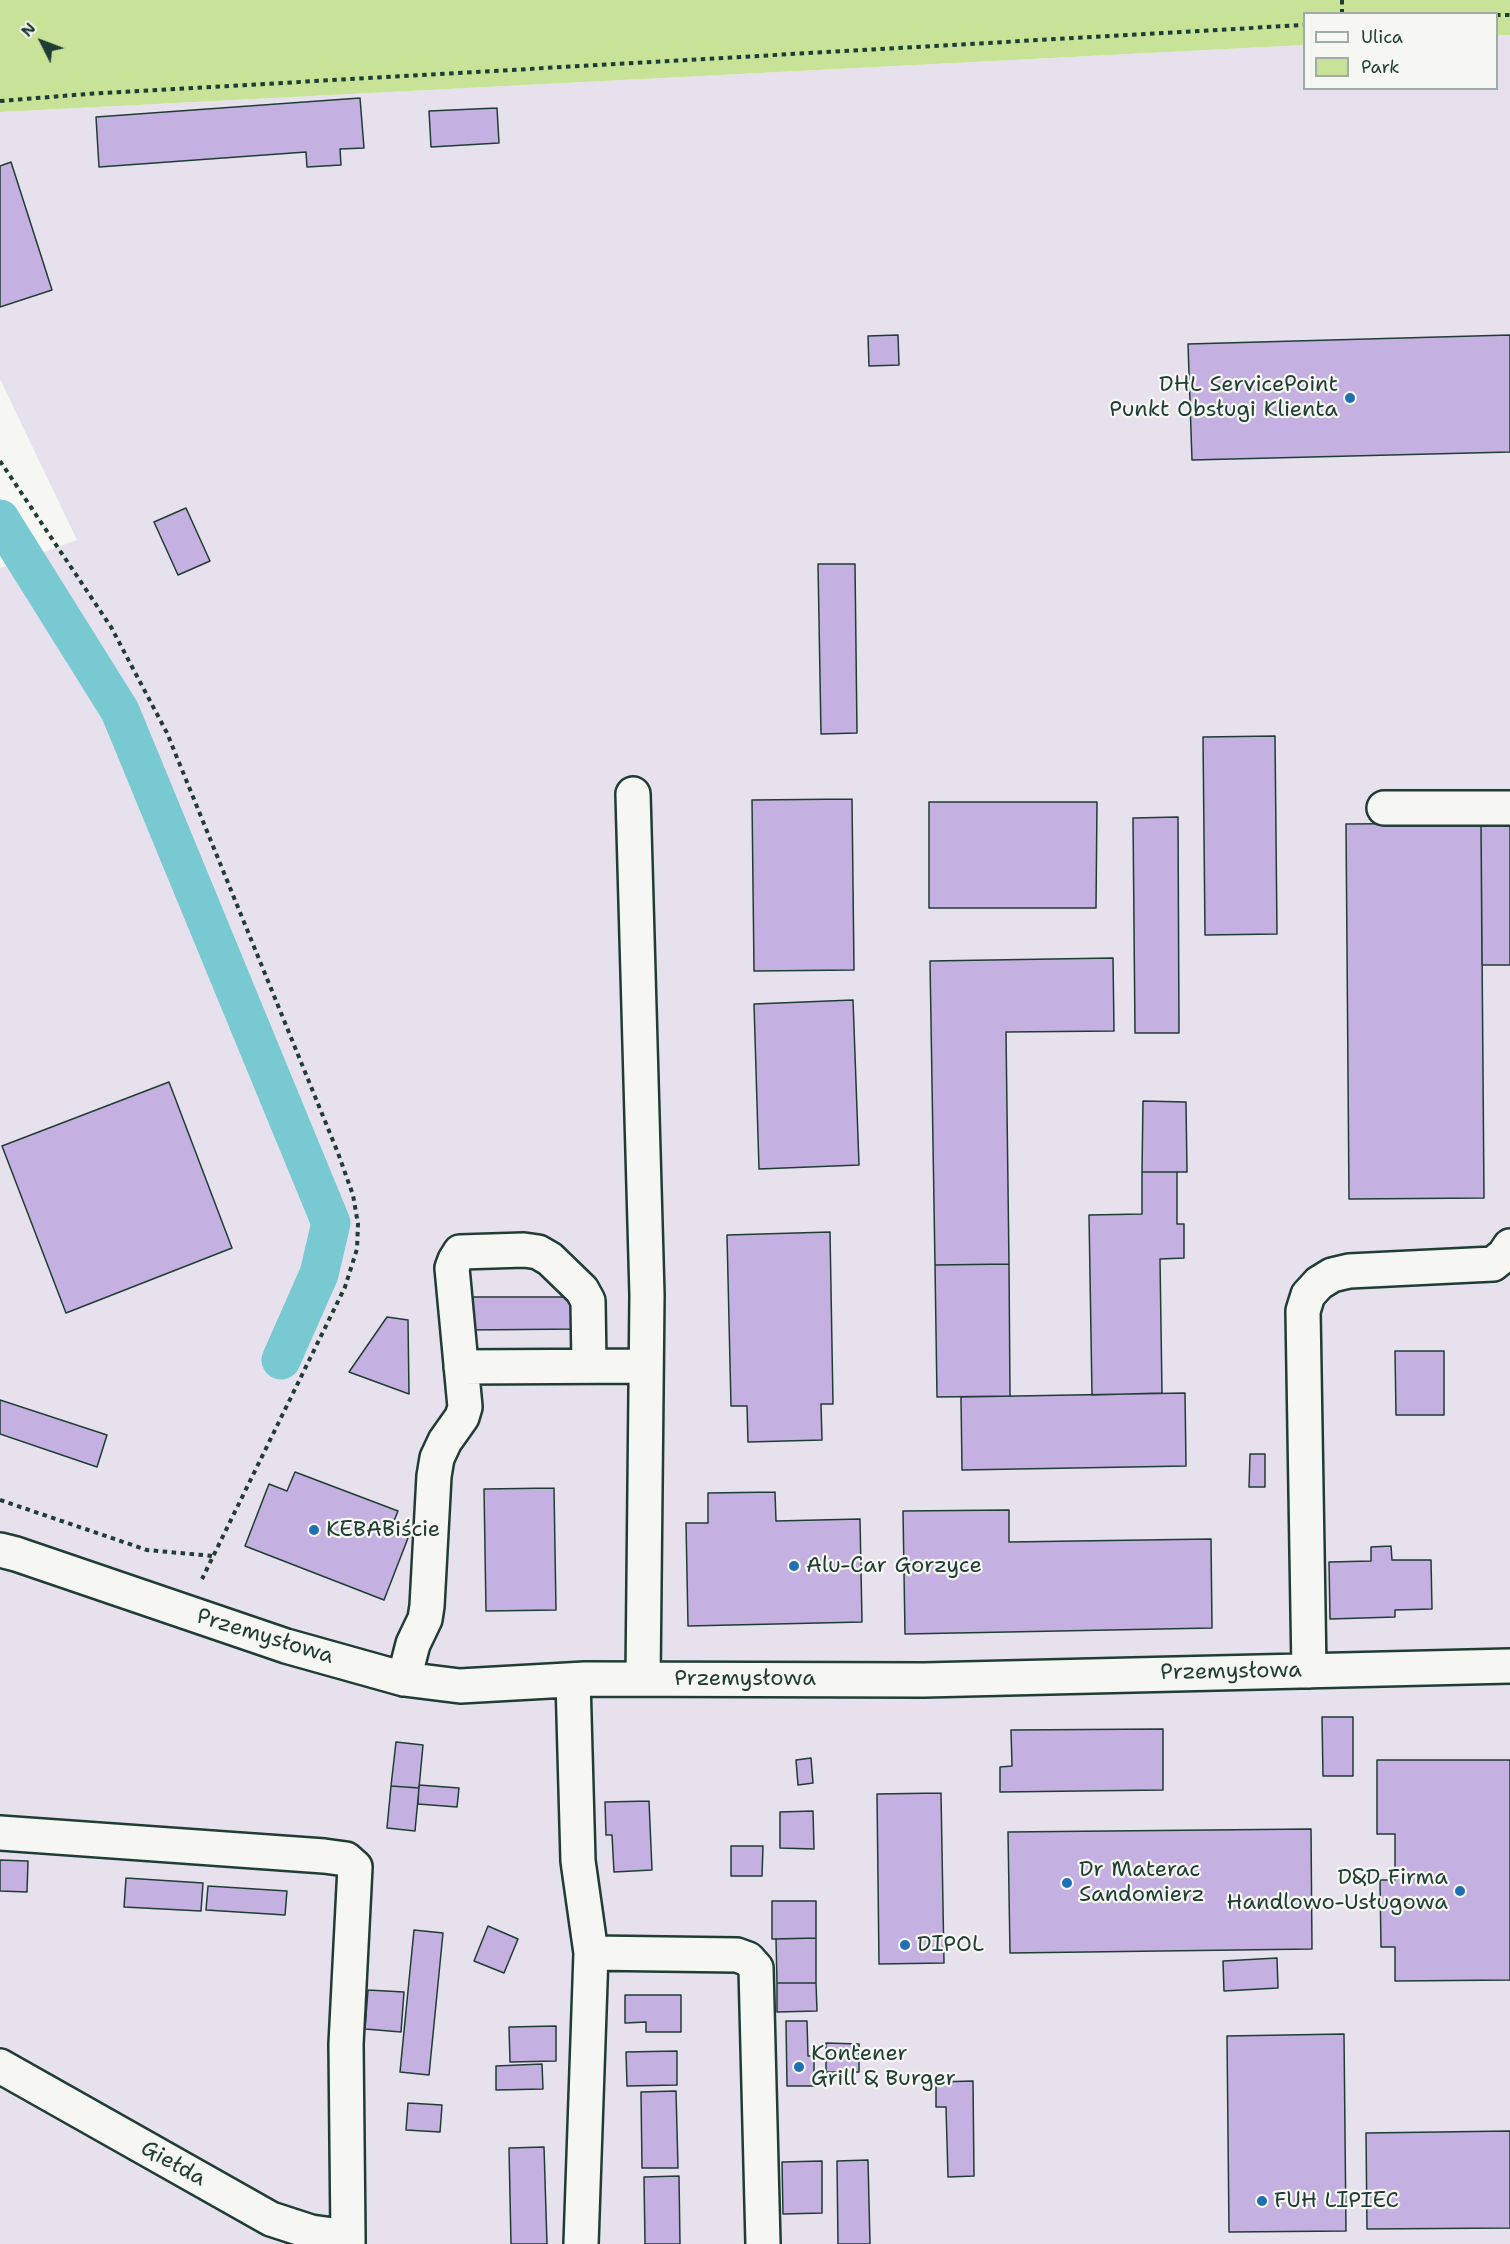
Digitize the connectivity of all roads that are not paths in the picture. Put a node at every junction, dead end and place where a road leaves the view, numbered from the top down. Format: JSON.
{"nodes":[{"id":1,"x":633,"y":794,"type":"dead end"},
{"id":2,"x":1384,"y":808,"type":"dead end"},
{"id":3,"x":1510,"y":808,"type":"edge"},
{"id":4,"x":1510,"y":1246,"type":"edge"},
{"id":5,"x":589,"y":1365,"type":"junction"},
{"id":6,"x":646,"y":1366,"type":"junction"},
{"id":7,"x":461,"y":1367,"type":"junction"},
{"id":8,"x":0,"y":1550,"type":"edge"},
{"id":9,"x":1510,"y":1666,"type":"edge"},
{"id":10,"x":1308,"y":1671,"type":"junction"},
{"id":11,"x":404,"y":1679,"type":"junction"},
{"id":12,"x":643,"y":1679,"type":"junction"},
{"id":13,"x":573,"y":1680,"type":"junction"},
{"id":14,"x":0,"y":1833,"type":"edge"},
{"id":15,"x":591,"y":1953,"type":"junction"},
{"id":16,"x":0,"y":2066,"type":"edge"},
{"id":17,"x":348,"y":2241,"type":"edge"},
{"id":18,"x":580,"y":2244,"type":"edge"},
{"id":19,"x":763,"y":2244,"type":"edge"}],
"edges":[{"from":1,"to":6,"type":"street"},
{"from":2,"to":3,"type":"street"},
{"from":4,"to":10,"type":"street"},
{"from":5,"to":6,"type":"street"},
{"from":5,"to":7,"type":"street"},
{"from":5,"to":7,"type":"street"},
{"from":6,"to":12,"type":"street"},
{"from":7,"to":11,"type":"street"},
{"from":8,"to":11,"type":"street","name":"Przemysłowa"},
{"from":9,"to":10,"type":"street","name":"Przemysłowa"},
{"from":10,"to":12,"type":"street","name":"Przemysłowa"},
{"from":11,"to":13,"type":"street","name":"Przemysłowa"},
{"from":12,"to":13,"type":"street","name":"Przemysłowa"},
{"from":13,"to":15,"type":"street"},
{"from":14,"to":17,"type":"street"},
{"from":15,"to":18,"type":"street"},
{"from":15,"to":19,"type":"street"},
{"from":16,"to":17,"type":"street","name":"Giełda"}]}
